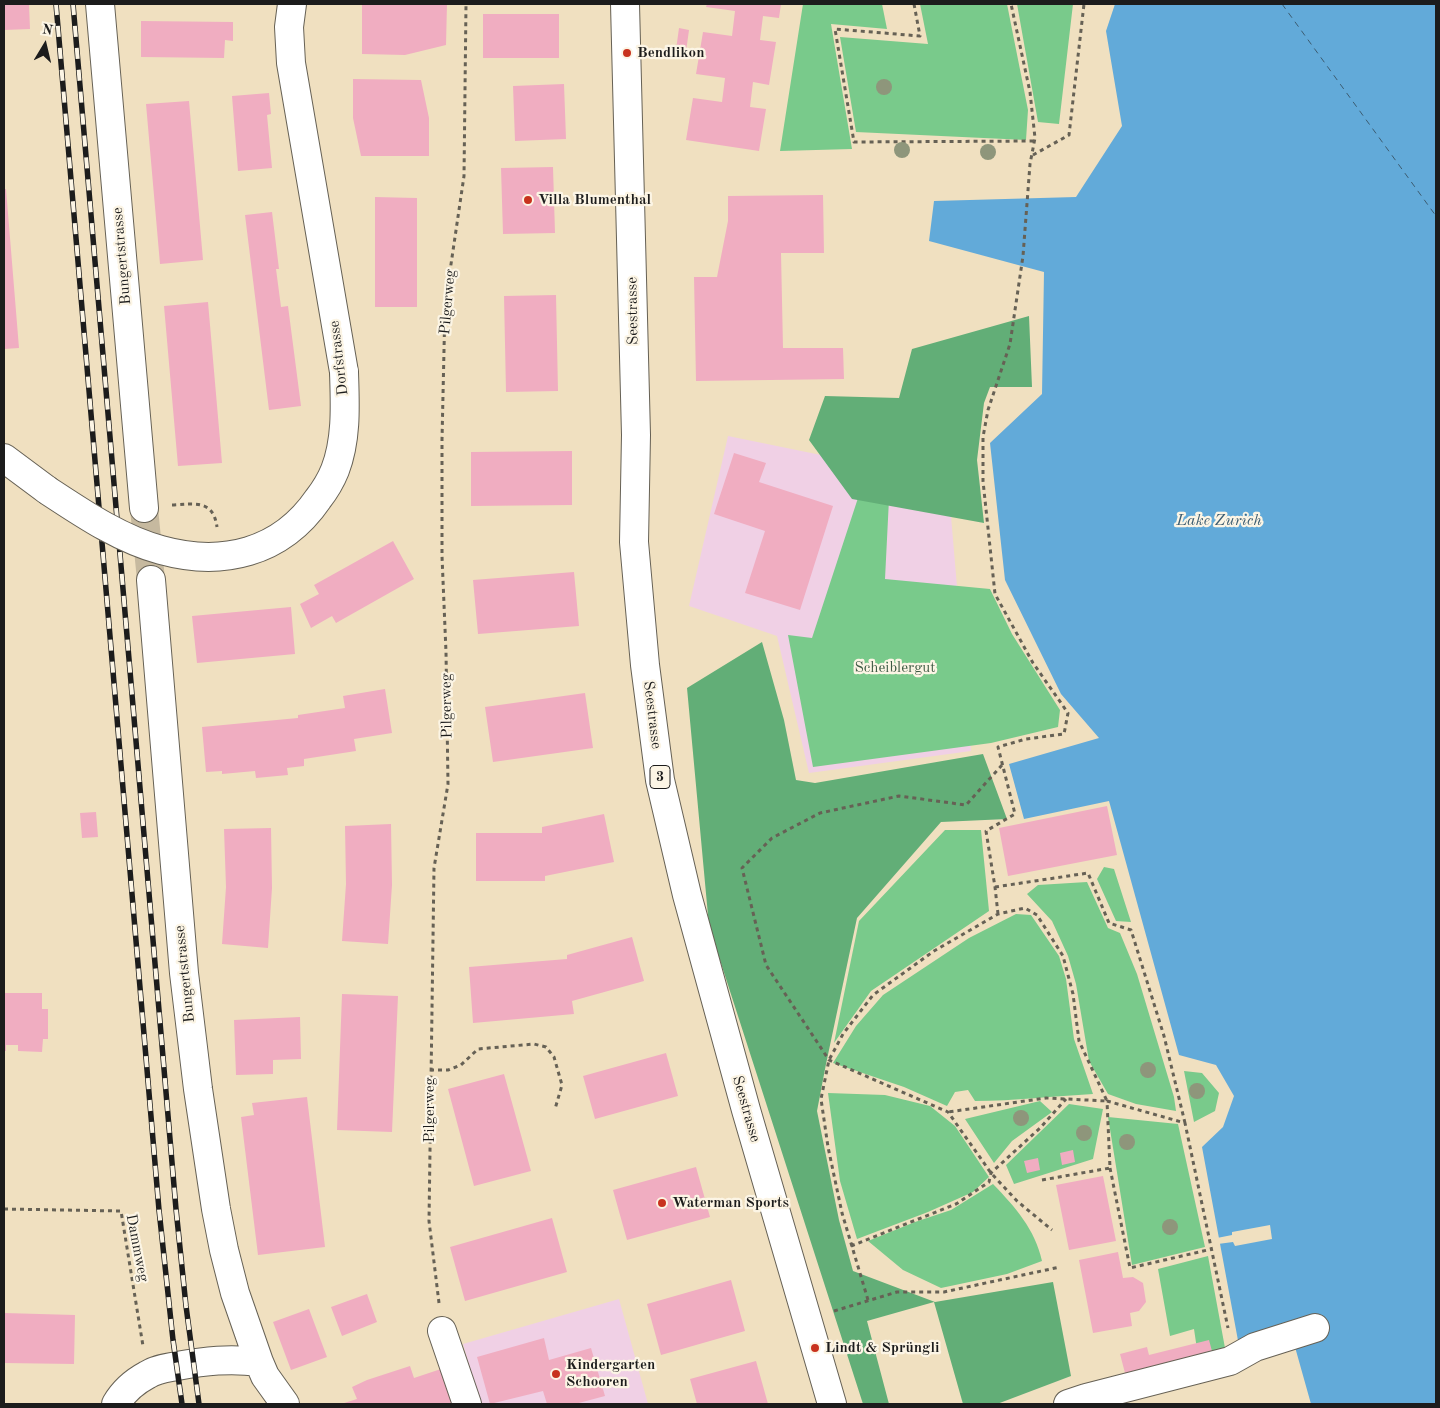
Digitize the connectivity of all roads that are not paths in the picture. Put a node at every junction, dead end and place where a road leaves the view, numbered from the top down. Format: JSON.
{"nodes":[{"id":1,"x":100,"y":4,"type":"edge"},
{"id":2,"x":292,"y":4,"type":"edge"},
{"id":3,"x":625,"y":4,"type":"edge"},
{"id":4,"x":4,"y":458,"type":"edge"},
{"id":5,"x":144,"y":508,"type":"tunnel mouth"},
{"id":6,"x":152,"y":580,"type":"tunnel mouth"},
{"id":7,"x":1315,"y":1328,"type":"dead end"},
{"id":8,"x":442,"y":1331,"type":"road end"},
{"id":9,"x":259,"y":1362,"type":"junction"},
{"id":10,"x":116,"y":1404,"type":"edge"},
{"id":11,"x":285,"y":1404,"type":"edge"},
{"id":12,"x":468,"y":1404,"type":"edge"},
{"id":13,"x":832,"y":1404,"type":"edge"},
{"id":14,"x":1068,"y":1404,"type":"edge"}],
"edges":[{"from":1,"to":5,"type":"street","name":"Bungertstrasse"},
{"from":2,"to":4,"type":"street","name":"Dorfstrasse","bridge":true},
{"from":3,"to":13,"type":"street","name":"Seestrasse","number":"3"},
{"from":6,"to":9,"type":"street","name":"Bungertstrasse"},
{"from":7,"to":14,"type":"street"},
{"from":8,"to":12,"type":"street"},
{"from":9,"to":10,"type":"street"},
{"from":9,"to":11,"type":"street","name":"Bungertstrasse"}]}
